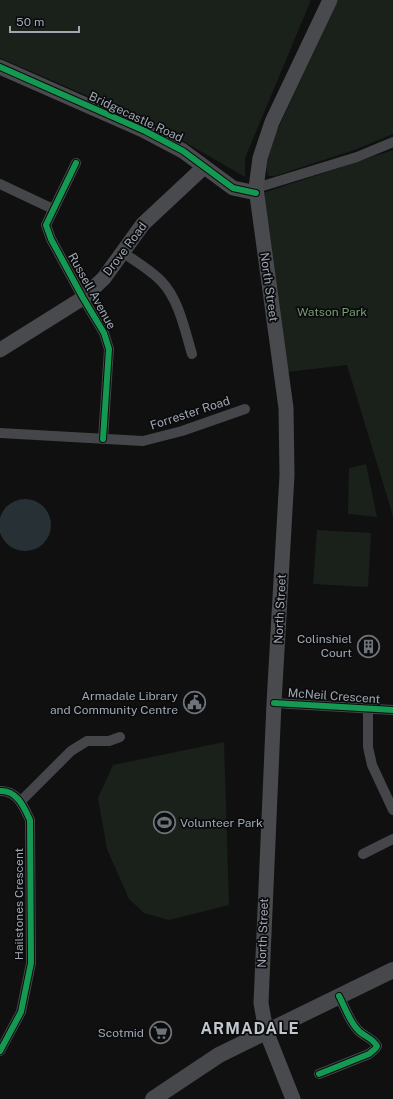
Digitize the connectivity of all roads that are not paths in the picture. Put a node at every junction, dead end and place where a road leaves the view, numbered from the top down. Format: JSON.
{"nodes":[{"id":1,"x":330,"y":0,"type":"edge"},
{"id":2,"x":0,"y":67,"type":"edge"},
{"id":3,"x":393,"y":142,"type":"edge"},
{"id":4,"x":76,"y":163,"type":"dead end"},
{"id":5,"x":204,"y":167,"type":"junction"},
{"id":6,"x":0,"y":184,"type":"edge"},
{"id":7,"x":256,"y":190,"type":"junction"},
{"id":8,"x":53,"y":209,"type":"junction"},
{"id":9,"x":122,"y":252,"type":"junction"},
{"id":10,"x":83,"y":298,"type":"junction"},
{"id":11,"x":0,"y":350,"type":"edge"},
{"id":12,"x":192,"y":354,"type":"dead end"},
{"id":13,"x":245,"y":409,"type":"dead end"},
{"id":14,"x":0,"y":432,"type":"edge"},
{"id":15,"x":103,"y":439,"type":"junction"},
{"id":16,"x":274,"y":703,"type":"junction"},
{"id":17,"x":368,"y":708,"type":"junction"},
{"id":18,"x":393,"y":710,"type":"edge"},
{"id":19,"x":120,"y":737,"type":"dead end"},
{"id":20,"x":0,"y":791,"type":"edge"},
{"id":21,"x":21,"y":801,"type":"junction"},
{"id":22,"x":393,"y":810,"type":"edge"},
{"id":23,"x":393,"y":839,"type":"edge"},
{"id":24,"x":362,"y":854,"type":"dead end"},
{"id":25,"x":393,"y":970,"type":"edge"},
{"id":26,"x":339,"y":996,"type":"junction"},
{"id":27,"x":266,"y":1031,"type":"junction"},
{"id":28,"x":0,"y":1051,"type":"edge"},
{"id":29,"x":319,"y":1074,"type":"dead end"},
{"id":30,"x":153,"y":1099,"type":"edge"},
{"id":31,"x":293,"y":1099,"type":"edge"}],
"edges":[{"from":1,"to":7,"type":"main road","name":"North Street"},
{"from":2,"to":5,"type":"main road","name":"Bridgecastle Road"},
{"from":3,"to":7,"type":"street"},
{"from":4,"to":8,"type":"street","name":"Russell Avenue"},
{"from":5,"to":7,"type":"main road","name":"Bridgecastle Road"},
{"from":5,"to":9,"type":"main road","name":"Drove Road"},
{"from":6,"to":8,"type":"street"},
{"from":7,"to":16,"type":"main road","name":"North Street"},
{"from":8,"to":10,"type":"street","name":"Russell Avenue"},
{"from":9,"to":10,"type":"main road","name":"Drove Road"},
{"from":9,"to":12,"type":"street"},
{"from":10,"to":11,"type":"main road","name":"Drove Road"},
{"from":10,"to":15,"type":"street","name":"Russell Avenue"},
{"from":13,"to":15,"type":"street","name":"Forrester Road"},
{"from":14,"to":15,"type":"street","name":"Forrester Road"},
{"from":16,"to":17,"type":"street","name":"McNeil Crescent"},
{"from":16,"to":27,"type":"main road","name":"North Street"},
{"from":17,"to":18,"type":"street","name":"McNeil Crescent"},
{"from":17,"to":22,"type":"street"},
{"from":19,"to":21,"type":"street"},
{"from":20,"to":21,"type":"street"},
{"from":21,"to":28,"type":"street","name":"Hailstones Crescent"},
{"from":23,"to":24,"type":"street"},
{"from":25,"to":26,"type":"main road"},
{"from":26,"to":27,"type":"main road"},
{"from":26,"to":29,"type":"street"},
{"from":27,"to":30,"type":"main road"},
{"from":27,"to":31,"type":"main road","name":"North Street"}]}
